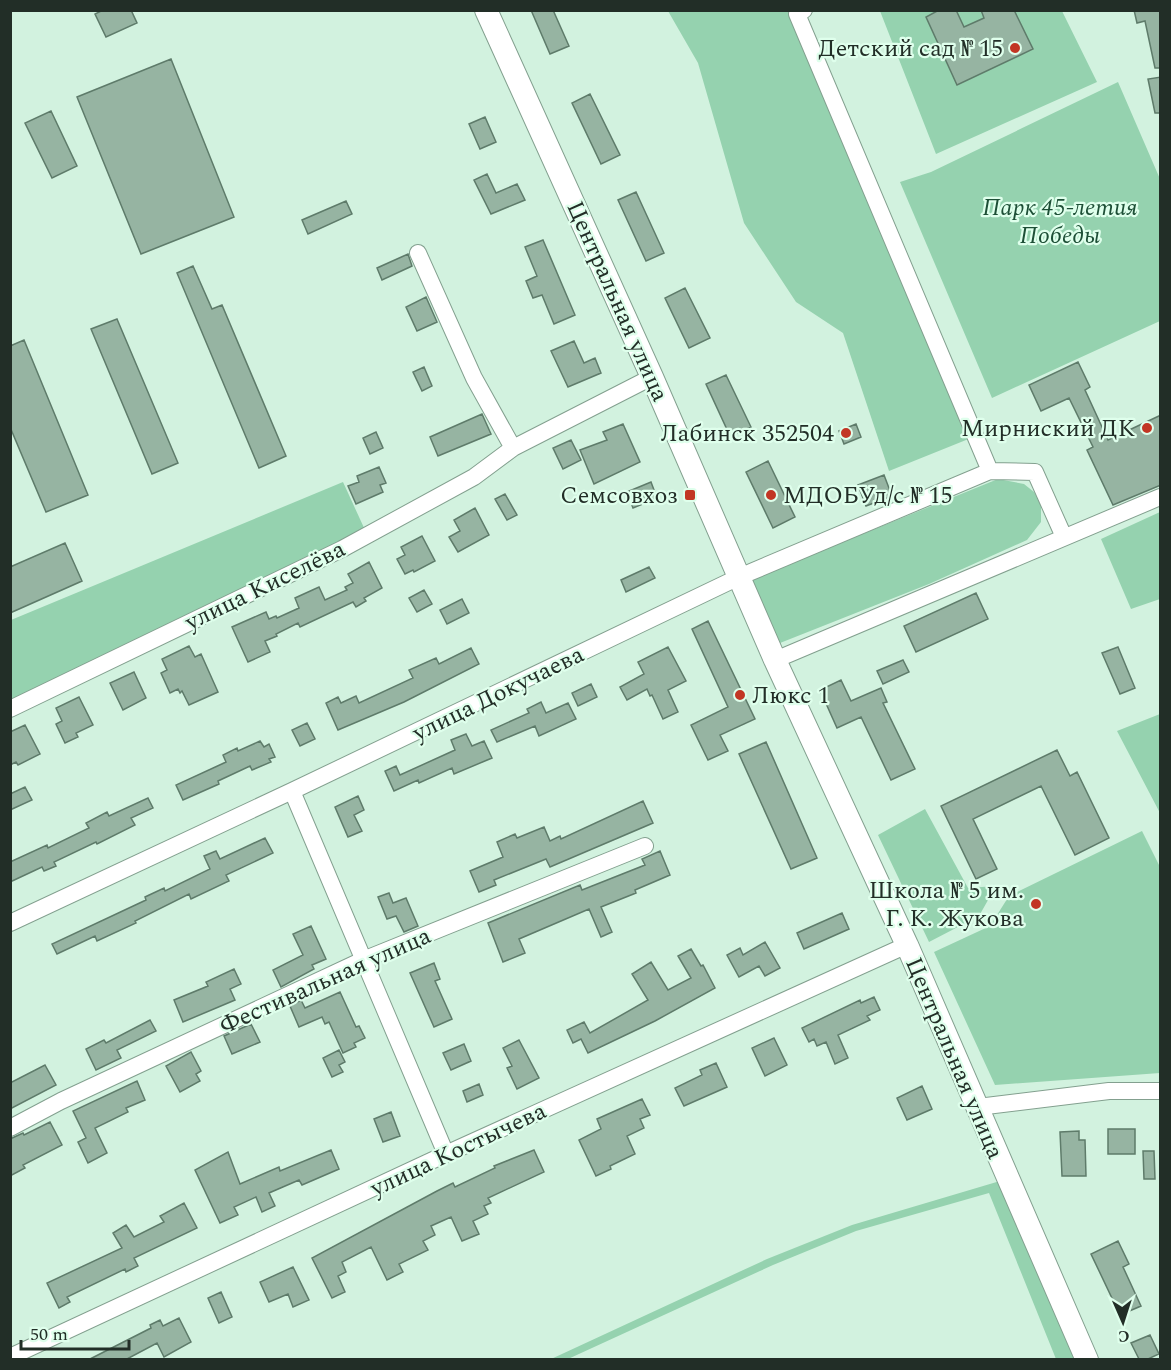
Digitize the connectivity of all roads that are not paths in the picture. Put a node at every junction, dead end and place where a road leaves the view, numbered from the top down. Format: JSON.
{"nodes":[{"id":1,"x":486,"y":10,"type":"edge"},
{"id":2,"x":804,"y":10,"type":"edge"},
{"id":3,"x":418,"y":253,"type":"dead end"},
{"id":4,"x":652,"y":377,"type":"junction"},
{"id":5,"x":513,"y":448,"type":"junction"},
{"id":6,"x":990,"y":471,"type":"junction"},
{"id":7,"x":1161,"y":497,"type":"edge"},
{"id":8,"x":1064,"y":537,"type":"junction"},
{"id":9,"x":739,"y":577,"type":"junction"},
{"id":10,"x":775,"y":660,"type":"junction"},
{"id":11,"x":10,"y":709,"type":"edge"},
{"id":12,"x":292,"y":791,"type":"junction"},
{"id":13,"x":645,"y":846,"type":"dead end"},
{"id":14,"x":10,"y":923,"type":"edge"},
{"id":15,"x":907,"y":945,"type":"junction"},
{"id":16,"x":363,"y":960,"type":"junction"},
{"id":17,"x":1161,"y":1091,"type":"edge"},
{"id":18,"x":978,"y":1107,"type":"junction"},
{"id":19,"x":10,"y":1128,"type":"edge"},
{"id":20,"x":446,"y":1154,"type":"junction"},
{"id":21,"x":10,"y":1357,"type":"edge"},
{"id":22,"x":1087,"y":1359,"type":"edge"}],
"edges":[{"from":1,"to":4,"type":"street","name":"Центральная улица"},
{"from":2,"to":6,"type":"street"},
{"from":3,"to":5,"type":"street"},
{"from":4,"to":5,"type":"street","name":"улица Киселёва"},
{"from":4,"to":9,"type":"street","name":"Центральная улица"},
{"from":5,"to":11,"type":"street","name":"улица Киселёва"},
{"from":6,"to":8,"type":"street"},
{"from":6,"to":9,"type":"street","name":"улица Докучаева"},
{"from":7,"to":8,"type":"street"},
{"from":8,"to":10,"type":"street"},
{"from":9,"to":10,"type":"street","name":"Центральная улица"},
{"from":9,"to":12,"type":"street","name":"улица Докучаева"},
{"from":10,"to":15,"type":"street","name":"Центральная улица"},
{"from":12,"to":14,"type":"street","name":"улица Докучаева"},
{"from":12,"to":16,"type":"street"},
{"from":13,"to":16,"type":"street","name":"Фестивальная улица"},
{"from":15,"to":18,"type":"street","name":"Центральная улица"},
{"from":15,"to":20,"type":"street","name":"улица Костычева"},
{"from":16,"to":19,"type":"street","name":"Фестивальная улица"},
{"from":16,"to":20,"type":"street"},
{"from":17,"to":18,"type":"street"},
{"from":18,"to":22,"type":"street","name":"Центральная улица"},
{"from":20,"to":21,"type":"street","name":"улица Костычева"}]}
